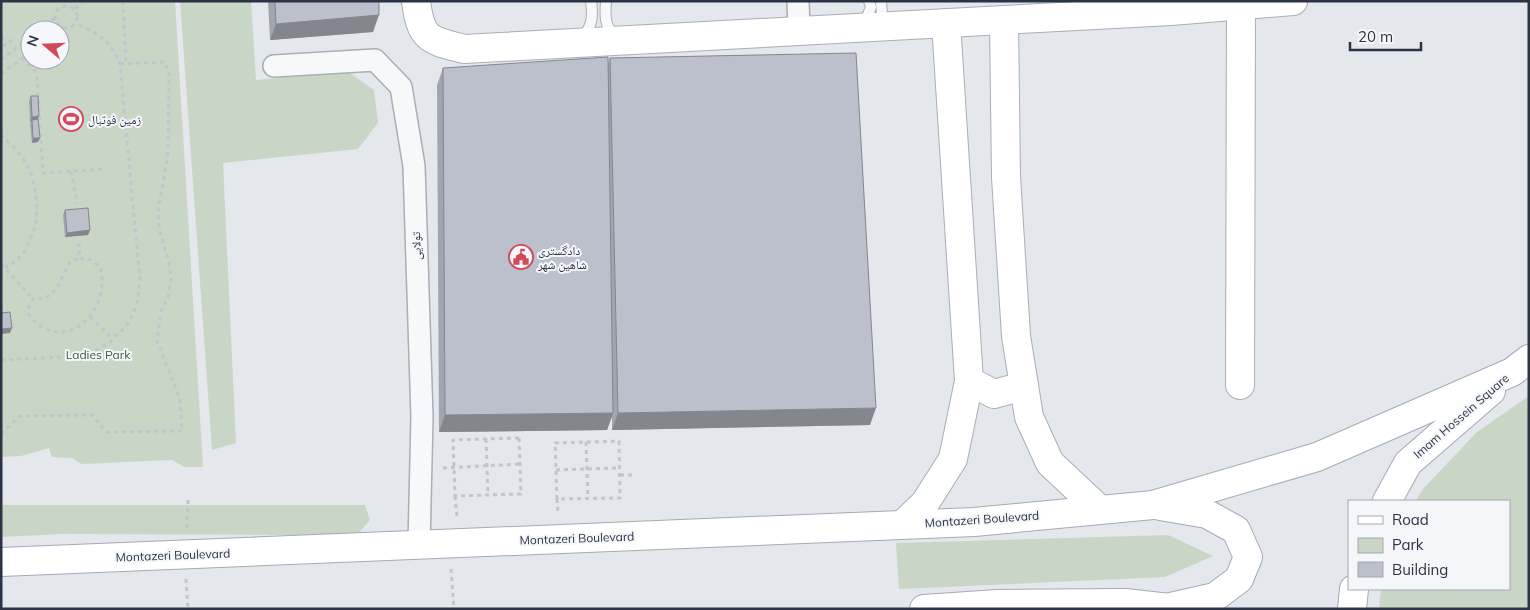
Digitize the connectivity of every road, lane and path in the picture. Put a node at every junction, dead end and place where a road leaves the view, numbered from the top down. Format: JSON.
{"nodes":[{"id":1,"x":59,"y":1,"type":"edge"},
{"id":2,"x":82,"y":1,"type":"edge"},
{"id":3,"x":123,"y":1,"type":"edge"},
{"id":4,"x":416,"y":1,"type":"edge"},
{"id":5,"x":591,"y":1,"type":"edge"},
{"id":6,"x":606,"y":1,"type":"edge"},
{"id":7,"x":798,"y":1,"type":"edge"},
{"id":8,"x":869,"y":1,"type":"edge"},
{"id":9,"x":881,"y":1,"type":"edge"},
{"id":10,"x":1294,"y":1,"type":"edge"},
{"id":11,"x":1289,"y":2,"type":"edge"},
{"id":12,"x":1251,"y":4,"type":"edge"},
{"id":13,"x":62,"y":6,"type":"junction"},
{"id":14,"x":1170,"y":6,"type":"edge"},
{"id":15,"x":75,"y":9,"type":"junction"},
{"id":16,"x":55,"y":18,"type":"joint"},
{"id":17,"x":52,"y":20,"type":"edge"},
{"id":18,"x":1004,"y":20,"type":"junction"},
{"id":19,"x":76,"y":23,"type":"junction"},
{"id":20,"x":946,"y":23,"type":"junction"},
{"id":21,"x":893,"y":26,"type":"junction"},
{"id":22,"x":70,"y":27,"type":"edge"},
{"id":23,"x":862,"y":27,"type":"junction"},
{"id":24,"x":799,"y":31,"type":"junction"},
{"id":25,"x":1,"y":38,"type":"edge"},
{"id":26,"x":11,"y":41,"type":"junction"},
{"id":27,"x":621,"y":41,"type":"junction"},
{"id":28,"x":20,"y":42,"type":"edge"},
{"id":29,"x":572,"y":43,"type":"junction"},
{"id":30,"x":20,"y":45,"type":"edge"},
{"id":31,"x":1,"y":47,"type":"edge"},
{"id":32,"x":1,"y":60,"type":"edge"},
{"id":33,"x":20,"y":60,"type":"edge"},
{"id":34,"x":120,"y":64,"type":"junction"},
{"id":35,"x":126,"y":64,"type":"junction"},
{"id":36,"x":274,"y":66,"type":"dead end"},
{"id":37,"x":34,"y":70,"type":"edge"},
{"id":38,"x":1,"y":74,"type":"edge"},
{"id":39,"x":1,"y":135,"type":"edge"},
{"id":40,"x":106,"y":169,"type":"dead end"},
{"id":41,"x":71,"y":171,"type":"junction"},
{"id":42,"x":76,"y":204,"type":"dead end"},
{"id":43,"x":79,"y":243,"type":"dead end"},
{"id":44,"x":80,"y":258,"type":"junction"},
{"id":45,"x":1,"y":264,"type":"edge"},
{"id":46,"x":3,"y":268,"type":"edge"},
{"id":47,"x":33,"y":299,"type":"junction"},
{"id":48,"x":90,"y":317,"type":"junction"},
{"id":49,"x":113,"y":339,"type":"junction"},
{"id":50,"x":1,"y":360,"type":"edge"},
{"id":51,"x":1523,"y":366,"type":"edge"},
{"id":52,"x":969,"y":381,"type":"junction"},
{"id":53,"x":1240,"y":385,"type":"dead end"},
{"id":54,"x":1024,"y":386,"type":"junction"},
{"id":55,"x":1,"y":434,"type":"edge"},
{"id":56,"x":486,"y":439,"type":"junction"},
{"id":57,"x":586,"y":442,"type":"junction"},
{"id":58,"x":520,"y":464,"type":"junction"},
{"id":59,"x":487,"y":466,"type":"junction"},
{"id":60,"x":454,"y":467,"type":"junction"},
{"id":61,"x":619,"y":468,"type":"junction"},
{"id":62,"x":587,"y":469,"type":"junction"},
{"id":63,"x":556,"y":470,"type":"junction"},
{"id":64,"x":620,"y":475,"type":"junction"},
{"id":65,"x":636,"y":475,"type":"dead end"},
{"id":66,"x":488,"y":495,"type":"junction"},
{"id":67,"x":588,"y":498,"type":"junction"},
{"id":68,"x":1388,"y":500,"type":"edge"},
{"id":69,"x":1153,"y":505,"type":"junction"},
{"id":70,"x":1100,"y":509,"type":"junction"},
{"id":71,"x":902,"y":525,"type":"junction"},
{"id":72,"x":449,"y":544,"type":"junction"},
{"id":73,"x":419,"y":545,"type":"junction"},
{"id":74,"x":1,"y":562,"type":"edge"},
{"id":75,"x":1354,"y":590,"type":"edge"},
{"id":76,"x":1122,"y":606,"type":"edge"},
{"id":77,"x":998,"y":607,"type":"edge"},
{"id":78,"x":1175,"y":608,"type":"edge"},
{"id":79,"x":454,"y":609,"type":"edge"},
{"id":80,"x":924,"y":609,"type":"edge"},
{"id":81,"x":1352,"y":609,"type":"edge"}],
"edges":[{"from":1,"to":13,"type":"path"},
{"from":2,"to":15,"type":"path"},
{"from":3,"to":35,"type":"path"},
{"from":4,"to":29,"type":"street"},
{"from":5,"to":29,"type":"lane"},
{"from":6,"to":27,"type":"lane"},
{"from":7,"to":24,"type":"street"},
{"from":8,"to":23,"type":"lane"},
{"from":9,"to":21,"type":"lane"},
{"from":10,"to":11,"type":"street"},
{"from":11,"to":12,"type":"street"},
{"from":12,"to":14,"type":"street"},
{"from":12,"to":53,"type":"street"},
{"from":13,"to":15,"type":"path"},
{"from":13,"to":16,"type":"path"},
{"from":14,"to":18,"type":"street"},
{"from":15,"to":19,"type":"path"},
{"from":16,"to":17,"type":"path"},
{"from":18,"to":20,"type":"street"},
{"from":18,"to":54,"type":"street"},
{"from":19,"to":22,"type":"path"},
{"from":19,"to":34,"type":"path"},
{"from":20,"to":21,"type":"street"},
{"from":20,"to":52,"type":"street"},
{"from":21,"to":23,"type":"street"},
{"from":23,"to":24,"type":"street"},
{"from":24,"to":27,"type":"street"},
{"from":25,"to":26,"type":"path"},
{"from":26,"to":28,"type":"path"},
{"from":26,"to":31,"type":"path"},
{"from":27,"to":29,"type":"street"},
{"from":30,"to":32,"type":"path"},
{"from":33,"to":38,"type":"path"},
{"from":34,"to":35,"type":"path"},
{"from":34,"to":49,"type":"path"},
{"from":35,"to":55,"type":"path"},
{"from":36,"to":73,"type":"street","name":"تولایی"},
{"from":37,"to":41,"type":"path"},
{"from":39,"to":46,"type":"path"},
{"from":40,"to":41,"type":"path"},
{"from":41,"to":42,"type":"path"},
{"from":43,"to":44,"type":"path"},
{"from":44,"to":47,"type":"path"},
{"from":44,"to":48,"type":"path"},
{"from":45,"to":46,"type":"path"},
{"from":46,"to":47,"type":"path"},
{"from":47,"to":48,"type":"path"},
{"from":48,"to":49,"type":"path"},
{"from":49,"to":50,"type":"path"},
{"from":51,"to":68,"type":"street","name":"Imam Hossein Square"},
{"from":51,"to":69,"type":"street"},
{"from":52,"to":54,"type":"street"},
{"from":52,"to":71,"type":"street"},
{"from":54,"to":70,"type":"street"},
{"from":56,"to":58,"type":"path"},
{"from":56,"to":59,"type":"path"},
{"from":56,"to":60,"type":"path"},
{"from":57,"to":61,"type":"path"},
{"from":57,"to":62,"type":"path"},
{"from":57,"to":63,"type":"path"},
{"from":58,"to":59,"type":"path"},
{"from":58,"to":66,"type":"path"},
{"from":59,"to":60,"type":"path"},
{"from":59,"to":66,"type":"path"},
{"from":60,"to":66,"type":"path"},
{"from":61,"to":62,"type":"path"},
{"from":61,"to":64,"type":"path"},
{"from":62,"to":63,"type":"path"},
{"from":62,"to":67,"type":"path"},
{"from":63,"to":67,"type":"path"},
{"from":64,"to":65,"type":"path"},
{"from":64,"to":67,"type":"path"},
{"from":69,"to":70,"type":"street","name":"Montazeri Boulevard"},
{"from":69,"to":78,"type":"street"},
{"from":70,"to":71,"type":"street","name":"Montazeri Boulevard"},
{"from":71,"to":72,"type":"street","name":"Montazeri Boulevard"},
{"from":72,"to":73,"type":"street","name":"Montazeri Boulevard"},
{"from":72,"to":79,"type":"path"},
{"from":73,"to":74,"type":"street","name":"Montazeri Boulevard"},
{"from":75,"to":81,"type":"street"},
{"from":76,"to":77,"type":"street"},
{"from":76,"to":78,"type":"street"},
{"from":77,"to":80,"type":"street"}]}
